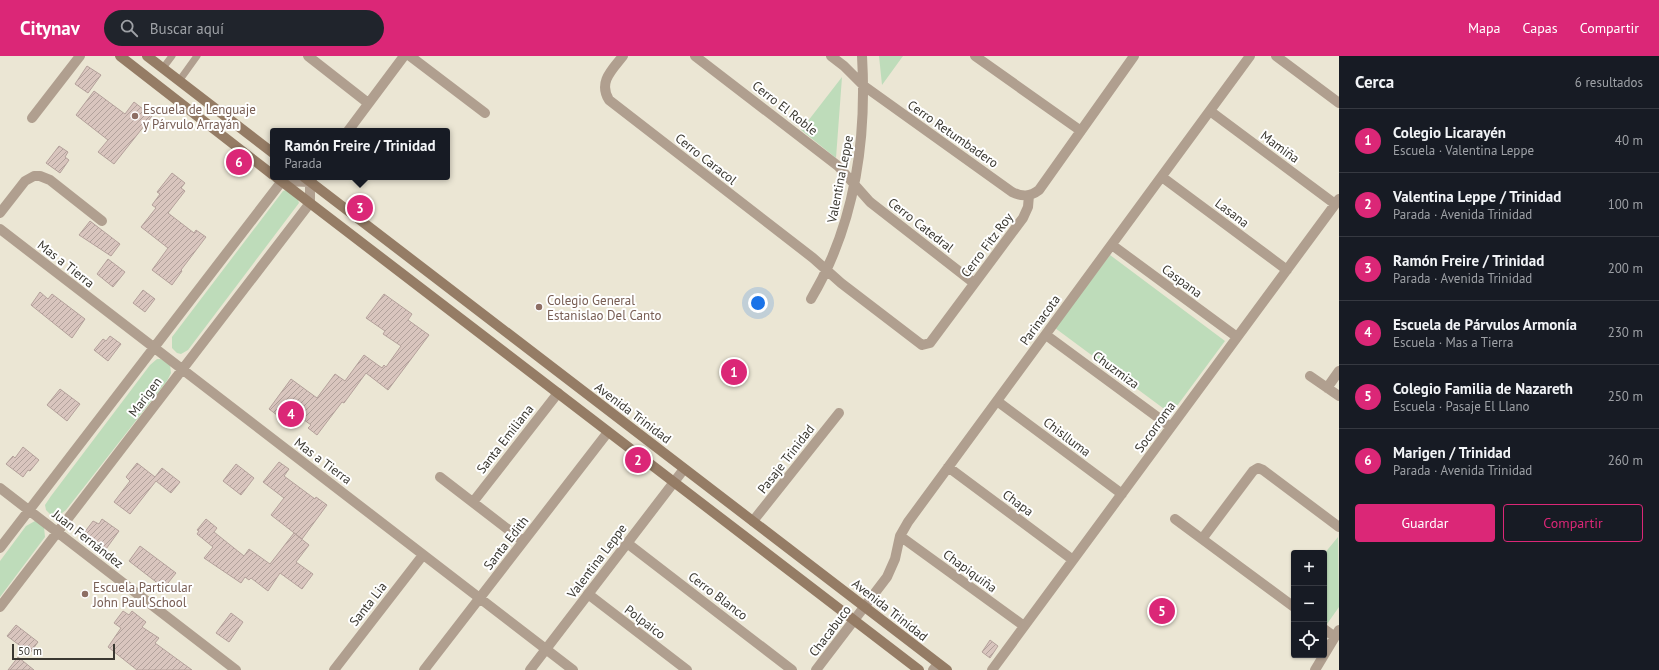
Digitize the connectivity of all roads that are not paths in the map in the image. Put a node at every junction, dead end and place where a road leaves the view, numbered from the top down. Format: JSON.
{"nodes":[{"id":1,"x":80,"y":56,"type":"edge"},
{"id":2,"x":120,"y":56,"type":"edge"},
{"id":3,"x":147,"y":56,"type":"edge"},
{"id":4,"x":172,"y":56,"type":"edge"},
{"id":5,"x":197,"y":56,"type":"edge"},
{"id":6,"x":308,"y":56,"type":"edge"},
{"id":7,"x":404,"y":56,"type":"edge"},
{"id":8,"x":410,"y":56,"type":"edge"},
{"id":9,"x":623,"y":56,"type":"edge"},
{"id":10,"x":696,"y":56,"type":"edge"},
{"id":11,"x":831,"y":56,"type":"edge"},
{"id":12,"x":862,"y":56,"type":"edge"},
{"id":13,"x":975,"y":56,"type":"edge"},
{"id":14,"x":1250,"y":56,"type":"edge"},
{"id":15,"x":1276,"y":56,"type":"edge"},
{"id":16,"x":1130,"y":58,"type":"edge"},
{"id":17,"x":163,"y":68,"type":"junction"},
{"id":18,"x":179,"y":81,"type":"junction"},
{"id":19,"x":864,"y":86,"type":"junction"},
{"id":20,"x":368,"y":103,"type":"junction"},
{"id":21,"x":1339,"y":103,"type":"edge"},
{"id":22,"x":1210,"y":111,"type":"junction"},
{"id":23,"x":485,"y":113,"type":"dead end"},
{"id":24,"x":32,"y":118,"type":"dead end"},
{"id":25,"x":350,"y":128,"type":"edge"},
{"id":26,"x":1081,"y":131,"type":"junction"},
{"id":27,"x":270,"y":151,"type":"edge"},
{"id":28,"x":270,"y":172,"type":"edge"},
{"id":29,"x":1162,"y":177,"type":"junction"},
{"id":30,"x":278,"y":180,"type":"edge"},
{"id":31,"x":280,"y":180,"type":"edge"},
{"id":32,"x":309,"y":180,"type":"edge"},
{"id":33,"x":312,"y":180,"type":"edge"},
{"id":34,"x":855,"y":185,"type":"junction"},
{"id":35,"x":1029,"y":195,"type":"junction"},
{"id":36,"x":1337,"y":201,"type":"edge"},
{"id":37,"x":310,"y":203,"type":"junction"},
{"id":38,"x":0,"y":213,"type":"edge"},
{"id":39,"x":102,"y":220,"type":"dead end"},
{"id":40,"x":0,"y":229,"type":"edge"},
{"id":41,"x":1112,"y":245,"type":"junction"},
{"id":42,"x":828,"y":269,"type":"junction"},
{"id":43,"x":1287,"y":270,"type":"junction"},
{"id":44,"x":974,"y":283,"type":"junction"},
{"id":45,"x":811,"y":299,"type":"dead end"},
{"id":46,"x":1046,"y":335,"type":"junction"},
{"id":47,"x":1237,"y":337,"type":"junction"},
{"id":48,"x":154,"y":348,"type":"junction"},
{"id":49,"x":182,"y":369,"type":"junction"},
{"id":50,"x":1339,"y":371,"type":"edge"},
{"id":51,"x":1310,"y":376,"type":"dead end"},
{"id":52,"x":1327,"y":388,"type":"junction"},
{"id":53,"x":558,"y":393,"type":"junction"},
{"id":54,"x":1339,"y":396,"type":"edge"},
{"id":55,"x":997,"y":401,"type":"junction"},
{"id":56,"x":839,"y":413,"type":"dead end"},
{"id":57,"x":1171,"y":427,"type":"junction"},
{"id":58,"x":608,"y":432,"type":"junction"},
{"id":59,"x":948,"y":467,"type":"junction"},
{"id":60,"x":684,"y":469,"type":"junction"},
{"id":61,"x":440,"y":477,"type":"dead end"},
{"id":62,"x":674,"y":482,"type":"junction"},
{"id":63,"x":0,"y":488,"type":"edge"},
{"id":64,"x":1122,"y":494,"type":"junction"},
{"id":65,"x":473,"y":502,"type":"junction"},
{"id":66,"x":29,"y":510,"type":"junction"},
{"id":67,"x":1175,"y":519,"type":"dead end"},
{"id":68,"x":753,"y":521,"type":"junction"},
{"id":69,"x":1339,"y":527,"type":"edge"},
{"id":70,"x":57,"y":532,"type":"junction"},
{"id":71,"x":900,"y":536,"type":"junction"},
{"id":72,"x":1202,"y":539,"type":"junction"},
{"id":73,"x":523,"y":541,"type":"junction"},
{"id":74,"x":627,"y":543,"type":"junction"},
{"id":75,"x":0,"y":548,"type":"edge"},
{"id":76,"x":423,"y":554,"type":"junction"},
{"id":77,"x":1073,"y":560,"type":"junction"},
{"id":78,"x":588,"y":594,"type":"junction"},
{"id":79,"x":480,"y":598,"type":"junction"},
{"id":80,"x":1291,"y":605,"type":"edge"},
{"id":81,"x":0,"y":607,"type":"edge"},
{"id":82,"x":864,"y":607,"type":"junction"},
{"id":83,"x":854,"y":620,"type":"junction"},
{"id":84,"x":1024,"y":626,"type":"junction"},
{"id":85,"x":1327,"y":630,"type":"edge"},
{"id":86,"x":1337,"y":634,"type":"edge"},
{"id":87,"x":546,"y":649,"type":"junction"},
{"id":88,"x":936,"y":667,"type":"edge"},
{"id":89,"x":236,"y":670,"type":"edge"},
{"id":90,"x":334,"y":670,"type":"edge"},
{"id":91,"x":424,"y":670,"type":"edge"},
{"id":92,"x":530,"y":670,"type":"edge"},
{"id":93,"x":573,"y":670,"type":"edge"},
{"id":94,"x":687,"y":670,"type":"edge"},
{"id":95,"x":792,"y":670,"type":"edge"},
{"id":96,"x":816,"y":670,"type":"edge"},
{"id":97,"x":919,"y":670,"type":"edge"},
{"id":98,"x":947,"y":670,"type":"edge"},
{"id":99,"x":992,"y":670,"type":"edge"},
{"id":100,"x":1315,"y":670,"type":"edge"}],
"edges":[{"from":1,"to":24,"type":"street"},
{"from":2,"to":28,"type":"main road"},
{"from":3,"to":17,"type":"main road"},
{"from":4,"to":17,"type":"lane"},
{"from":5,"to":18,"type":"lane"},
{"from":6,"to":20,"type":"street"},
{"from":7,"to":20,"type":"street"},
{"from":8,"to":23,"type":"street"},
{"from":9,"to":42,"type":"street","name":"Cerro Caracol"},
{"from":10,"to":34,"type":"street","name":"Cerro El Roble"},
{"from":11,"to":19,"type":"street","name":"Cerro Retumbadero"},
{"from":12,"to":19,"type":"street","name":"Valentina Leppe"},
{"from":13,"to":26,"type":"street"},
{"from":14,"to":22,"type":"street","name":"Parinacota"},
{"from":15,"to":21,"type":"street"},
{"from":16,"to":26,"type":"street"},
{"from":17,"to":18,"type":"main road"},
{"from":18,"to":27,"type":"main road"},
{"from":19,"to":34,"type":"street","name":"Valentina Leppe"},
{"from":19,"to":35,"type":"street","name":"Cerro Retumbadero"},
{"from":20,"to":25,"type":"street"},
{"from":22,"to":29,"type":"street","name":"Parinacota"},
{"from":22,"to":36,"type":"street","name":"Mamiña"},
{"from":26,"to":35,"type":"street"},
{"from":29,"to":41,"type":"street","name":"Parinacota"},
{"from":29,"to":43,"type":"street","name":"Lasana"},
{"from":30,"to":48,"type":"street","name":"Marigen"},
{"from":31,"to":37,"type":"main road"},
{"from":32,"to":37,"type":"street"},
{"from":33,"to":60,"type":"main road","name":"Avenida Trinidad"},
{"from":34,"to":42,"type":"street","name":"Valentina Leppe"},
{"from":34,"to":44,"type":"street","name":"Cerro Catedral"},
{"from":35,"to":44,"type":"street","name":"Cerro Fitz Roy"},
{"from":36,"to":43,"type":"street","name":"Socorroma"},
{"from":37,"to":49,"type":"street","name":"Marigen"},
{"from":37,"to":53,"type":"main road"},
{"from":38,"to":39,"type":"street"},
{"from":40,"to":48,"type":"street","name":"Mas a Tierra"},
{"from":41,"to":46,"type":"street","name":"Parinacota"},
{"from":41,"to":47,"type":"street","name":"Caspana"},
{"from":42,"to":44,"type":"street","name":"Cerro Fitz Roy"},
{"from":42,"to":45,"type":"street","name":"Valentina Leppe"},
{"from":43,"to":47,"type":"street","name":"Socorroma"},
{"from":46,"to":55,"type":"street","name":"Parinacota"},
{"from":46,"to":57,"type":"street","name":"Chuzmiza"},
{"from":47,"to":57,"type":"street","name":"Socorroma"},
{"from":48,"to":49,"type":"street","name":"Mas a Tierra"},
{"from":48,"to":66,"type":"street","name":"Marigen"},
{"from":49,"to":70,"type":"street","name":"Marigen"},
{"from":49,"to":76,"type":"street","name":"Mas a Tierra"},
{"from":50,"to":52,"type":"street"},
{"from":51,"to":52,"type":"street"},
{"from":52,"to":54,"type":"street"},
{"from":53,"to":58,"type":"main road"},
{"from":53,"to":65,"type":"street","name":"Santa Emiliana"},
{"from":55,"to":59,"type":"street","name":"Parinacota"},
{"from":55,"to":64,"type":"street","name":"Chislluma"},
{"from":56,"to":68,"type":"street","name":"Pasaje Trinidad"},
{"from":57,"to":64,"type":"street","name":"Socorroma"},
{"from":58,"to":62,"type":"main road"},
{"from":58,"to":73,"type":"street","name":"Santa Edith"},
{"from":59,"to":71,"type":"street","name":"Parinacota"},
{"from":59,"to":77,"type":"street","name":"Chapa"},
{"from":60,"to":62,"type":"street","name":"Valentina Leppe"},
{"from":60,"to":68,"type":"main road","name":"Avenida Trinidad"},
{"from":61,"to":65,"type":"street"},
{"from":62,"to":74,"type":"street","name":"Valentina Leppe"},
{"from":62,"to":83,"type":"main road"},
{"from":63,"to":66,"type":"street","name":"Juan Fernández"},
{"from":64,"to":77,"type":"street","name":"Socorroma"},
{"from":65,"to":73,"type":"street"},
{"from":66,"to":70,"type":"street","name":"Juan Fernández"},
{"from":66,"to":75,"type":"street","name":"Marigen"},
{"from":67,"to":72,"type":"street"},
{"from":68,"to":82,"type":"main road","name":"Avenida Trinidad"},
{"from":69,"to":72,"type":"street"},
{"from":70,"to":81,"type":"street","name":"Marigen"},
{"from":70,"to":89,"type":"street","name":"Juan Fernández"},
{"from":71,"to":82,"type":"street","name":"Parinacota"},
{"from":71,"to":84,"type":"street","name":"Chapiquiña"},
{"from":72,"to":80,"type":"street"},
{"from":73,"to":79,"type":"street","name":"Santa Edith"},
{"from":74,"to":78,"type":"street","name":"Valentina Leppe"},
{"from":74,"to":95,"type":"street","name":"Cerro Blanco"},
{"from":76,"to":79,"type":"street","name":"Mas a Tierra"},
{"from":76,"to":90,"type":"street","name":"Santa Lia"},
{"from":77,"to":84,"type":"street","name":"Socorroma"},
{"from":78,"to":87,"type":"street","name":"Valentina Leppe"},
{"from":78,"to":94,"type":"street","name":"Polpaico"},
{"from":79,"to":87,"type":"street","name":"Mas a Tierra"},
{"from":79,"to":91,"type":"street","name":"Santa Edith"},
{"from":82,"to":83,"type":"street","name":"Chacabuco"},
{"from":82,"to":88,"type":"main road","name":"Avenida Trinidad"},
{"from":83,"to":96,"type":"street","name":"Chacabuco"},
{"from":83,"to":97,"type":"main road"},
{"from":84,"to":99,"type":"street","name":"Socorroma"},
{"from":85,"to":86,"type":"street"},
{"from":86,"to":100,"type":"street"},
{"from":87,"to":92,"type":"street","name":"Valentina Leppe"},
{"from":87,"to":93,"type":"street","name":"Mas a Tierra"},
{"from":88,"to":98,"type":"main road","name":"Avenida Trinidad"}]}
